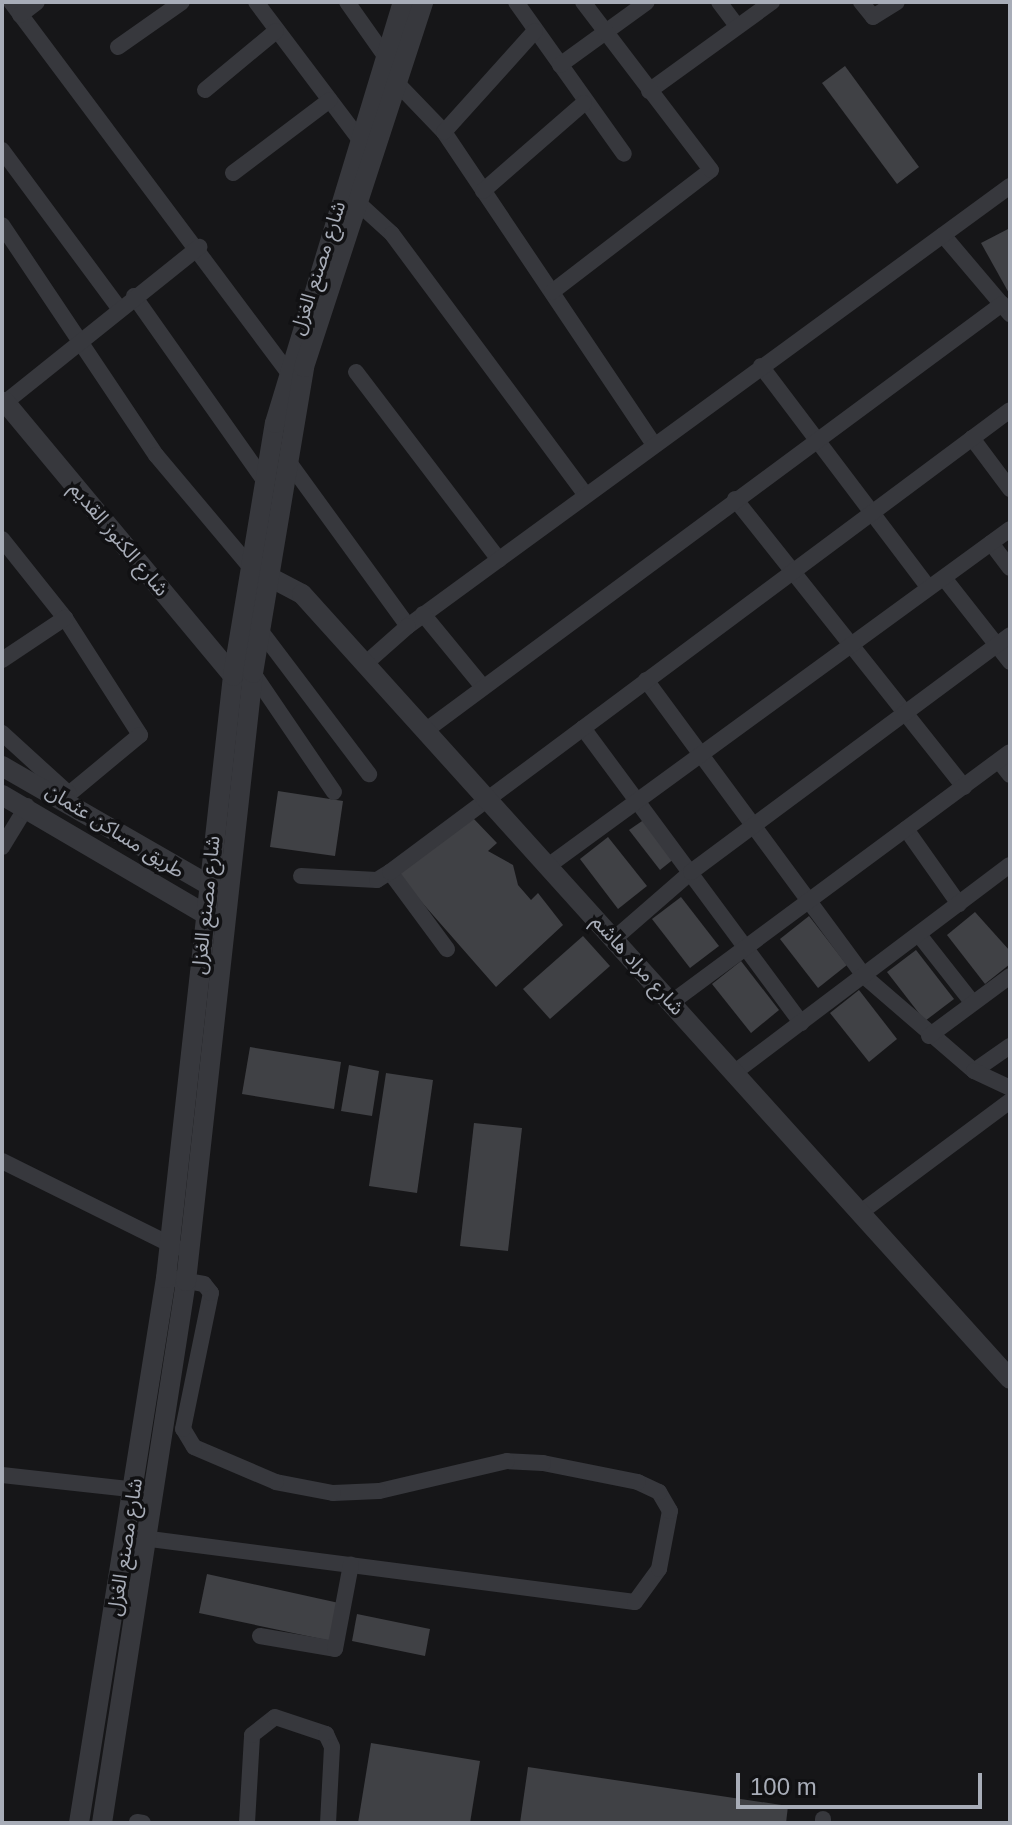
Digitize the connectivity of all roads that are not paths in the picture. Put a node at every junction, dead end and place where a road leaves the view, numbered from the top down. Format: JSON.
{"nodes":[{"id":1,"x":37,"y":2,"type":"edge"},
{"id":2,"x":182,"y":2,"type":"edge"},
{"id":3,"x":256,"y":2,"type":"edge"},
{"id":4,"x":347,"y":2,"type":"edge"},
{"id":5,"x":403,"y":2,"type":"edge"},
{"id":6,"x":423,"y":2,"type":"edge"},
{"id":7,"x":516,"y":2,"type":"edge"},
{"id":8,"x":583,"y":2,"type":"edge"},
{"id":9,"x":647,"y":2,"type":"edge"},
{"id":10,"x":719,"y":2,"type":"edge"},
{"id":11,"x":772,"y":2,"type":"edge"},
{"id":12,"x":861,"y":2,"type":"edge"},
{"id":13,"x":897,"y":2,"type":"edge"},
{"id":14,"x":16,"y":9,"type":"edge"},
{"id":15,"x":737,"y":26,"type":"junction"},
{"id":16,"x":276,"y":31,"type":"junction"},
{"id":17,"x":535,"y":31,"type":"junction"},
{"id":18,"x":605,"y":32,"type":"junction"},
{"id":19,"x":118,"y":47,"type":"dead end"},
{"id":20,"x":383,"y":53,"type":"junction"},
{"id":21,"x":560,"y":65,"type":"junction"},
{"id":22,"x":395,"y":81,"type":"junction"},
{"id":23,"x":205,"y":90,"type":"dead end"},
{"id":24,"x":649,"y":91,"type":"junction"},
{"id":25,"x":330,"y":100,"type":"junction"},
{"id":26,"x":584,"y":103,"type":"junction"},
{"id":27,"x":444,"y":132,"type":"junction"},
{"id":28,"x":360,"y":140,"type":"junction"},
{"id":29,"x":2,"y":150,"type":"edge"},
{"id":30,"x":624,"y":154,"type":"dead end"},
{"id":31,"x":233,"y":173,"type":"dead end"},
{"id":32,"x":1010,"y":186,"type":"edge"},
{"id":33,"x":483,"y":191,"type":"junction"},
{"id":34,"x":357,"y":202,"type":"junction"},
{"id":35,"x":2,"y":225,"type":"edge"},
{"id":36,"x":943,"y":235,"type":"junction"},
{"id":37,"x":199,"y":247,"type":"junction"},
{"id":38,"x":552,"y":292,"type":"junction"},
{"id":39,"x":134,"y":296,"type":"junction"},
{"id":40,"x":118,"y":307,"type":"junction"},
{"id":41,"x":1006,"y":309,"type":"edge"},
{"id":42,"x":84,"y":342,"type":"junction"},
{"id":43,"x":761,"y":366,"type":"junction"},
{"id":44,"x":286,"y":369,"type":"junction"},
{"id":45,"x":356,"y":372,"type":"dead end"},
{"id":46,"x":4,"y":403,"type":"edge"},
{"id":47,"x":1010,"y":410,"type":"edge"},
{"id":48,"x":817,"y":438,"type":"junction"},
{"id":49,"x":972,"y":438,"type":"junction"},
{"id":50,"x":654,"y":445,"type":"junction"},
{"id":51,"x":288,"y":461,"type":"junction"},
{"id":52,"x":265,"y":482,"type":"junction"},
{"id":53,"x":1010,"y":489,"type":"edge"},
{"id":54,"x":586,"y":495,"type":"junction"},
{"id":55,"x":735,"y":499,"type":"junction"},
{"id":56,"x":872,"y":511,"type":"junction"},
{"id":57,"x":1010,"y":529,"type":"edge"},
{"id":58,"x":2,"y":539,"type":"edge"},
{"id":59,"x":991,"y":543,"type":"junction"},
{"id":60,"x":499,"y":560,"type":"junction"},
{"id":61,"x":1010,"y":568,"type":"edge"},
{"id":62,"x":792,"y":569,"type":"junction"},
{"id":63,"x":261,"y":572,"type":"junction"},
{"id":64,"x":944,"y":578,"type":"junction"},
{"id":65,"x":929,"y":588,"type":"junction"},
{"id":66,"x":423,"y":614,"type":"junction"},
{"id":67,"x":65,"y":618,"type":"junction"},
{"id":68,"x":408,"y":626,"type":"junction"},
{"id":69,"x":260,"y":630,"type":"junction"},
{"id":70,"x":1004,"y":640,"type":"edge"},
{"id":71,"x":852,"y":645,"type":"junction"},
{"id":72,"x":2,"y":660,"type":"edge"},
{"id":73,"x":1010,"y":662,"type":"edge"},
{"id":74,"x":365,"y":664,"type":"junction"},
{"id":75,"x":243,"y":675,"type":"junction"},
{"id":76,"x":646,"y":680,"type":"junction"},
{"id":77,"x":483,"y":687,"type":"junction"},
{"id":78,"x":907,"y":718,"type":"junction"},
{"id":79,"x":583,"y":728,"type":"junction"},
{"id":80,"x":425,"y":731,"type":"junction"},
{"id":81,"x":2,"y":733,"type":"edge"},
{"id":82,"x":700,"y":755,"type":"junction"},
{"id":83,"x":1005,"y":756,"type":"edge"},
{"id":84,"x":2,"y":766,"type":"edge"},
{"id":85,"x":369,"y":774,"type":"dead end"},
{"id":86,"x":1010,"y":775,"type":"edge"},
{"id":87,"x":964,"y":787,"type":"junction"},
{"id":88,"x":334,"y":792,"type":"dead end"},
{"id":89,"x":2,"y":795,"type":"edge"},
{"id":90,"x":67,"y":796,"type":"junction"},
{"id":91,"x":638,"y":797,"type":"junction"},
{"id":92,"x":487,"y":799,"type":"junction"},
{"id":93,"x":27,"y":806,"type":"junction"},
{"id":94,"x":753,"y":827,"type":"junction"},
{"id":95,"x":906,"y":829,"type":"junction"},
{"id":96,"x":2,"y":847,"type":"edge"},
{"id":97,"x":1010,"y":865,"type":"edge"},
{"id":98,"x":548,"y":866,"type":"junction"},
{"id":99,"x":390,"y":872,"type":"junction"},
{"id":100,"x":691,"y":872,"type":"junction"},
{"id":101,"x":301,"y":876,"type":"dead end"},
{"id":102,"x":172,"y":879,"type":"junction"},
{"id":103,"x":208,"y":886,"type":"junction"},
{"id":104,"x":229,"y":894,"type":"junction"},
{"id":105,"x":805,"y":900,"type":"junction"},
{"id":106,"x":959,"y":904,"type":"junction"},
{"id":107,"x":205,"y":912,"type":"junction"},
{"id":108,"x":226,"y":927,"type":"junction"},
{"id":109,"x":920,"y":936,"type":"junction"},
{"id":110,"x":614,"y":939,"type":"junction"},
{"id":111,"x":745,"y":946,"type":"junction"},
{"id":112,"x":447,"y":949,"type":"dead end"},
{"id":113,"x":864,"y":976,"type":"junction"},
{"id":114,"x":1010,"y":976,"type":"edge"},
{"id":115,"x":672,"y":1002,"type":"junction"},
{"id":116,"x":972,"y":1002,"type":"junction"},
{"id":117,"x":801,"y":1023,"type":"junction"},
{"id":118,"x":929,"y":1036,"type":"junction"},
{"id":119,"x":1010,"y":1046,"type":"edge"},
{"id":120,"x":974,"y":1071,"type":"junction"},
{"id":121,"x":735,"y":1072,"type":"junction"},
{"id":122,"x":1010,"y":1088,"type":"edge"},
{"id":123,"x":1010,"y":1101,"type":"edge"},
{"id":124,"x":184,"y":1114,"type":"junction"},
{"id":125,"x":205,"y":1120,"type":"junction"},
{"id":126,"x":2,"y":1161,"type":"edge"},
{"id":127,"x":861,"y":1212,"type":"junction"},
{"id":128,"x":180,"y":1250,"type":"junction"},
{"id":129,"x":176,"y":1279,"type":"junction"},
{"id":130,"x":1010,"y":1379,"type":"edge"},
{"id":131,"x":2,"y":1475,"type":"edge"},
{"id":132,"x":134,"y":1490,"type":"junction"},
{"id":133,"x":155,"y":1492,"type":"junction"},
{"id":134,"x":127,"y":1536,"type":"junction"},
{"id":135,"x":149,"y":1538,"type":"junction"},
{"id":136,"x":351,"y":1564,"type":"junction"},
{"id":137,"x":260,"y":1636,"type":"dead end"},
{"id":138,"x":137,"y":1822,"type":"edge"},
{"id":139,"x":79,"y":1823,"type":"edge"},
{"id":140,"x":102,"y":1823,"type":"edge"},
{"id":141,"x":143,"y":1823,"type":"edge"},
{"id":142,"x":247,"y":1823,"type":"edge"},
{"id":143,"x":328,"y":1823,"type":"edge"}],
"edges":[{"from":1,"to":14,"type":"street"},
{"from":2,"to":19,"type":"street"},
{"from":3,"to":16,"type":"street"},
{"from":4,"to":20,"type":"street"},
{"from":5,"to":20,"type":"street","name":"شارع مصنع الغزل"},
{"from":6,"to":22,"type":"street","name":"شارع مصنع الغزل"},
{"from":7,"to":17,"type":"street"},
{"from":8,"to":18,"type":"street"},
{"from":9,"to":18,"type":"street"},
{"from":10,"to":15,"type":"street"},
{"from":11,"to":15,"type":"street"},
{"from":12,"to":13,"type":"street"},
{"from":14,"to":37,"type":"street"},
{"from":15,"to":24,"type":"street"},
{"from":16,"to":23,"type":"street"},
{"from":16,"to":25,"type":"street"},
{"from":17,"to":21,"type":"street"},
{"from":17,"to":27,"type":"street"},
{"from":18,"to":21,"type":"street"},
{"from":18,"to":24,"type":"street"},
{"from":20,"to":28,"type":"street","name":"شارع مصنع الغزل"},
{"from":21,"to":26,"type":"street"},
{"from":22,"to":27,"type":"street"},
{"from":22,"to":34,"type":"street","name":"شارع مصنع الغزل"},
{"from":24,"to":38,"type":"street"},
{"from":25,"to":28,"type":"street"},
{"from":25,"to":31,"type":"street"},
{"from":26,"to":30,"type":"street"},
{"from":26,"to":33,"type":"street"},
{"from":27,"to":33,"type":"street"},
{"from":28,"to":44,"type":"street","name":"شارع مصنع الغزل"},
{"from":29,"to":40,"type":"street"},
{"from":32,"to":36,"type":"street"},
{"from":33,"to":38,"type":"street"},
{"from":34,"to":51,"type":"street","name":"شارع مصنع الغزل"},
{"from":34,"to":54,"type":"street"},
{"from":35,"to":42,"type":"street"},
{"from":36,"to":41,"type":"street"},
{"from":36,"to":43,"type":"street"},
{"from":37,"to":39,"type":"street"},
{"from":37,"to":44,"type":"street"},
{"from":38,"to":50,"type":"street"},
{"from":39,"to":40,"type":"street"},
{"from":39,"to":52,"type":"street"},
{"from":40,"to":42,"type":"street"},
{"from":41,"to":48,"type":"street"},
{"from":42,"to":46,"type":"street"},
{"from":42,"to":63,"type":"street"},
{"from":43,"to":48,"type":"street"},
{"from":43,"to":50,"type":"street"},
{"from":44,"to":52,"type":"street","name":"شارع مصنع الغزل"},
{"from":45,"to":60,"type":"street"},
{"from":46,"to":75,"type":"street","name":"شارع الكنوز القديم"},
{"from":47,"to":49,"type":"street"},
{"from":48,"to":55,"type":"street"},
{"from":48,"to":56,"type":"street"},
{"from":49,"to":53,"type":"street"},
{"from":49,"to":56,"type":"street"},
{"from":50,"to":54,"type":"street"},
{"from":51,"to":63,"type":"street","name":"شارع مصنع الغزل"},
{"from":51,"to":68,"type":"street"},
{"from":52,"to":63,"type":"street","name":"شارع مصنع الغزل"},
{"from":54,"to":60,"type":"street"},
{"from":55,"to":62,"type":"street"},
{"from":55,"to":77,"type":"street"},
{"from":56,"to":62,"type":"street"},
{"from":56,"to":65,"type":"street"},
{"from":57,"to":59,"type":"street"},
{"from":58,"to":67,"type":"street"},
{"from":59,"to":61,"type":"street"},
{"from":59,"to":64,"type":"street"},
{"from":60,"to":66,"type":"street"},
{"from":62,"to":71,"type":"street"},
{"from":62,"to":76,"type":"street"},
{"from":63,"to":69,"type":"street","name":"شارع مصنع الغزل"},
{"from":63,"to":74,"type":"street","name":"شارع مراد هاشم"},
{"from":63,"to":75,"type":"street","name":"شارع مصنع الغزل"},
{"from":64,"to":65,"type":"street"},
{"from":64,"to":70,"type":"street"},
{"from":65,"to":71,"type":"street"},
{"from":66,"to":68,"type":"street"},
{"from":66,"to":77,"type":"street"},
{"from":67,"to":72,"type":"street"},
{"from":67,"to":90,"type":"street"},
{"from":68,"to":74,"type":"street"},
{"from":69,"to":75,"type":"street","name":"شارع مصنع الغزل"},
{"from":69,"to":85,"type":"street"},
{"from":70,"to":73,"type":"street"},
{"from":70,"to":78,"type":"street"},
{"from":71,"to":78,"type":"street"},
{"from":71,"to":82,"type":"street"},
{"from":74,"to":80,"type":"street","name":"شارع مراد هاشم"},
{"from":75,"to":88,"type":"street"},
{"from":75,"to":103,"type":"street","name":"شارع مصنع الغزل"},
{"from":75,"to":104,"type":"street","name":"شارع مصنع الغزل"},
{"from":76,"to":79,"type":"street"},
{"from":76,"to":82,"type":"street"},
{"from":77,"to":80,"type":"street"},
{"from":78,"to":87,"type":"street"},
{"from":78,"to":94,"type":"street"},
{"from":79,"to":91,"type":"street"},
{"from":79,"to":92,"type":"street"},
{"from":80,"to":92,"type":"street","name":"شارع مراد هاشم"},
{"from":81,"to":90,"type":"street"},
{"from":82,"to":91,"type":"street"},
{"from":82,"to":94,"type":"street"},
{"from":83,"to":86,"type":"street"},
{"from":83,"to":87,"type":"street"},
{"from":84,"to":90,"type":"street","name":"طريق مساكن عثمان"},
{"from":87,"to":95,"type":"street"},
{"from":89,"to":93,"type":"street","name":"طريق مساكن عثمان"},
{"from":90,"to":102,"type":"street","name":"طريق مساكن عثمان"},
{"from":91,"to":98,"type":"street"},
{"from":91,"to":100,"type":"street"},
{"from":92,"to":98,"type":"street","name":"شارع مراد هاشم"},
{"from":92,"to":99,"type":"street"},
{"from":93,"to":96,"type":"street"},
{"from":93,"to":102,"type":"street","name":"طريق مساكن عثمان"},
{"from":94,"to":100,"type":"street"},
{"from":94,"to":105,"type":"street"},
{"from":95,"to":105,"type":"street"},
{"from":95,"to":106,"type":"street"},
{"from":97,"to":106,"type":"street"},
{"from":98,"to":110,"type":"street","name":"شارع مراد هاشم"},
{"from":99,"to":101,"type":"street"},
{"from":99,"to":112,"type":"street"},
{"from":100,"to":110,"type":"street"},
{"from":100,"to":111,"type":"street"},
{"from":102,"to":103,"type":"street","name":"طريق مساكن عثمان"},
{"from":102,"to":107,"type":"street","name":"طريق مساكن عثمان"},
{"from":103,"to":104,"type":"street","name":"طريق مساكن عثمان"},
{"from":103,"to":107,"type":"street","name":"شارع مصنع الغزل"},
{"from":104,"to":108,"type":"street","name":"شارع مصنع الغزل"},
{"from":105,"to":111,"type":"street"},
{"from":105,"to":113,"type":"street"},
{"from":106,"to":109,"type":"street"},
{"from":107,"to":108,"type":"street","name":"طريق مساكن عثمان"},
{"from":107,"to":124,"type":"street","name":"شارع مصنع الغزل"},
{"from":108,"to":125,"type":"street","name":"شارع مصنع الغزل"},
{"from":109,"to":113,"type":"street"},
{"from":109,"to":116,"type":"street"},
{"from":110,"to":115,"type":"street","name":"شارع مراد هاشم"},
{"from":111,"to":115,"type":"street"},
{"from":111,"to":117,"type":"street"},
{"from":113,"to":117,"type":"street"},
{"from":113,"to":118,"type":"street"},
{"from":114,"to":116,"type":"street"},
{"from":115,"to":121,"type":"street","name":"شارع مراد هاشم"},
{"from":116,"to":118,"type":"street"},
{"from":117,"to":121,"type":"street"},
{"from":118,"to":120,"type":"street"},
{"from":119,"to":120,"type":"street"},
{"from":120,"to":122,"type":"street"},
{"from":121,"to":127,"type":"street","name":"شارع مراد هاشم"},
{"from":123,"to":127,"type":"street"},
{"from":124,"to":125,"type":"street"},
{"from":124,"to":128,"type":"street","name":"شارع مصنع الغزل"},
{"from":125,"to":128,"type":"street","name":"شارع مصنع الغزل"},
{"from":126,"to":128,"type":"street"},
{"from":127,"to":130,"type":"street","name":"شارع مراد هاشم"},
{"from":128,"to":129,"type":"street","name":"شارع مصنع الغزل"},
{"from":129,"to":132,"type":"street","name":"شارع مصنع الغزل"},
{"from":129,"to":133,"type":"street","name":"شارع مصنع الغزل"},
{"from":129,"to":136,"type":"street"},
{"from":131,"to":132,"type":"street"},
{"from":132,"to":133,"type":"street"},
{"from":132,"to":134,"type":"street","name":"شارع مصنع الغزل"},
{"from":133,"to":135,"type":"street","name":"شارع مصنع الغزل"},
{"from":134,"to":135,"type":"street"},
{"from":134,"to":139,"type":"street","name":"شارع مصنع الغزل"},
{"from":135,"to":136,"type":"street"},
{"from":135,"to":140,"type":"street","name":"شارع مصنع الغزل"},
{"from":136,"to":137,"type":"street"},
{"from":138,"to":141,"type":"street"},
{"from":142,"to":143,"type":"street"}]}
